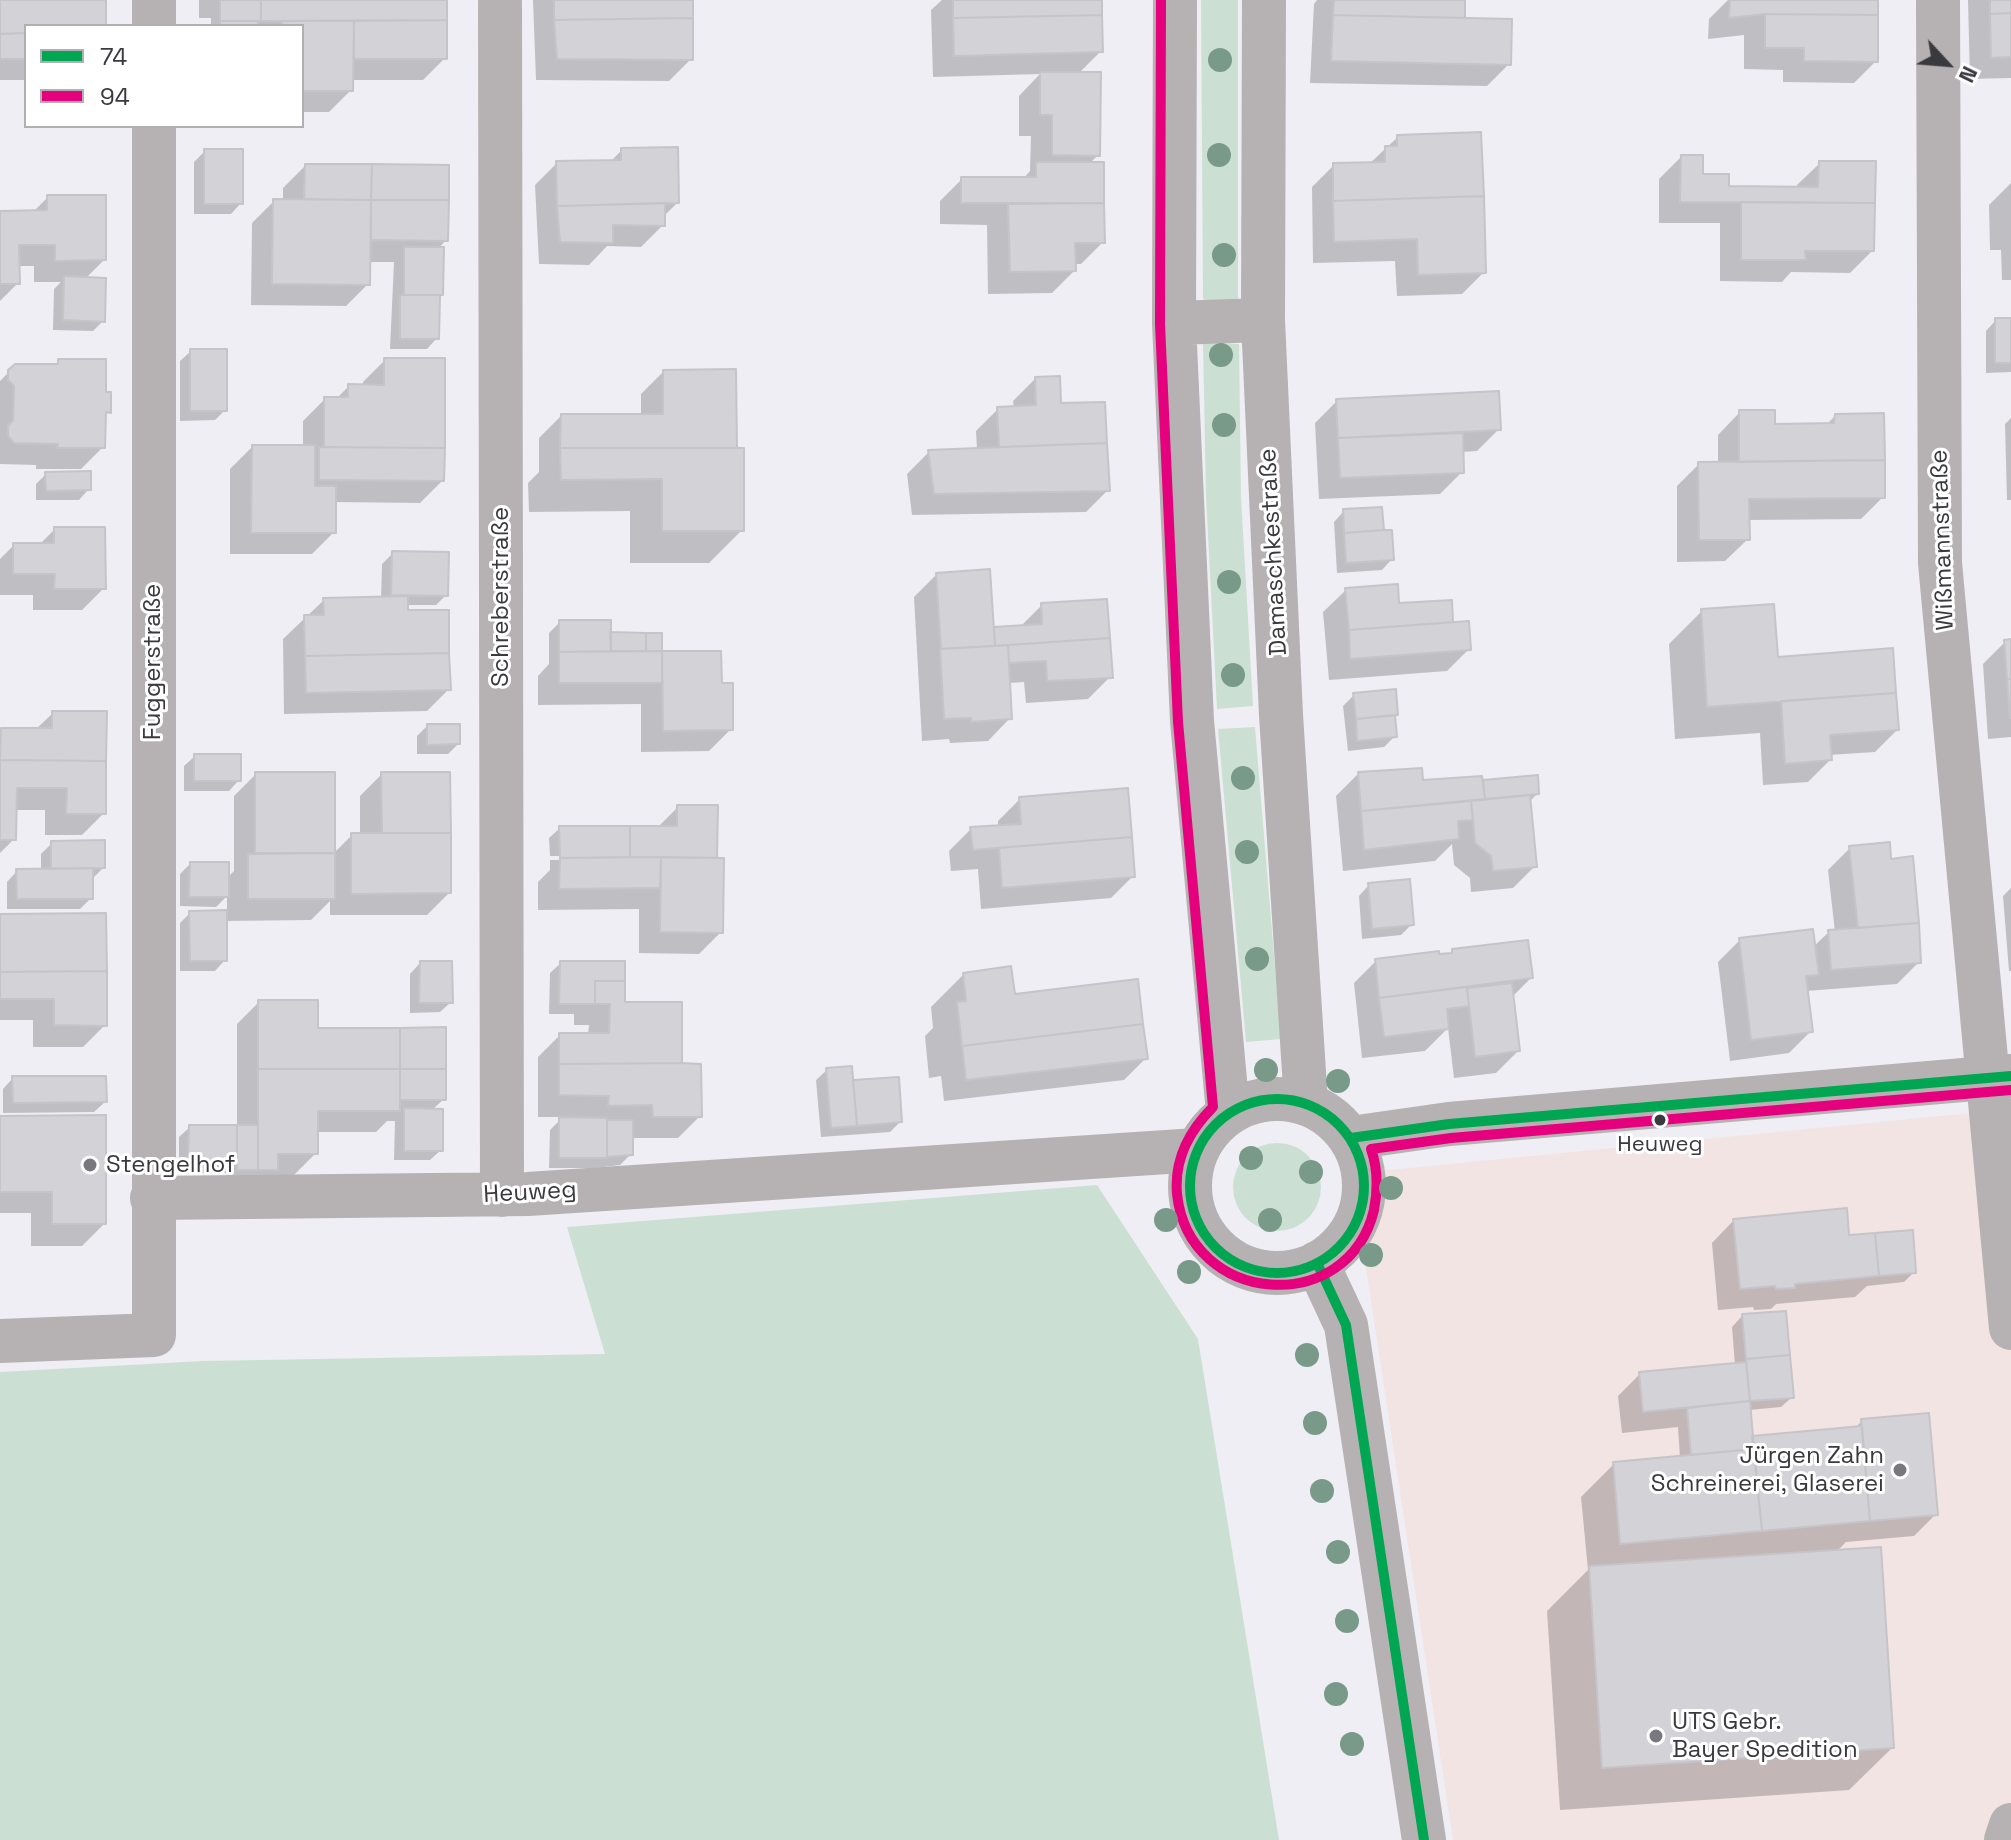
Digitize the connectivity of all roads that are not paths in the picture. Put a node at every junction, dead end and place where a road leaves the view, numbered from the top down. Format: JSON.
{"nodes":[{"id":1,"x":154,"y":0,"type":"edge"},
{"id":2,"x":500,"y":0,"type":"edge"},
{"id":3,"x":1175,"y":0,"type":"edge"},
{"id":4,"x":1264,"y":0,"type":"edge"},
{"id":5,"x":1938,"y":0,"type":"edge"},
{"id":6,"x":154,"y":24,"type":"edge"},
{"id":7,"x":154,"y":128,"type":"edge"},
{"id":8,"x":1263,"y":320,"type":"junction"},
{"id":9,"x":1174,"y":323,"type":"junction"},
{"id":10,"x":2000,"y":1077,"type":"edge"},
{"id":11,"x":1306,"y":1103,"type":"junction"},
{"id":12,"x":1228,"y":1113,"type":"junction"},
{"id":13,"x":1351,"y":1138,"type":"junction"},
{"id":14,"x":1197,"y":1150,"type":"junction"},
{"id":15,"x":502,"y":1195,"type":"junction"},
{"id":16,"x":152,"y":1198,"type":"junction"},
{"id":17,"x":1317,"y":1263,"type":"junction"},
{"id":18,"x":2011,"y":1328,"type":"edge"},
{"id":19,"x":0,"y":1341,"type":"edge"},
{"id":20,"x":2011,"y":1825,"type":"edge"},
{"id":21,"x":1424,"y":1840,"type":"edge"},
{"id":22,"x":2006,"y":1840,"type":"edge"}],
"edges":[{"from":1,"to":6,"type":"street"},
{"from":2,"to":15,"type":"street","name":"Schreberstraße"},
{"from":3,"to":9,"type":"street"},
{"from":4,"to":8,"type":"street","name":"Damaschkestraße"},
{"from":5,"to":10,"type":"street","name":"Wißmannstraße"},
{"from":7,"to":16,"type":"street","name":"Fuggerstraße"},
{"from":8,"to":9,"type":"street"},
{"from":8,"to":11,"type":"street","name":"Damaschkestraße"},
{"from":9,"to":12,"type":"street"},
{"from":10,"to":13,"type":"street"},
{"from":10,"to":18,"type":"street","name":"Wißmannstraße"},
{"from":11,"to":12,"type":"street"},
{"from":11,"to":13,"type":"street"},
{"from":12,"to":14,"type":"street"},
{"from":13,"to":17,"type":"street"},
{"from":14,"to":15,"type":"street","name":"Heuweg"},
{"from":14,"to":17,"type":"street"},
{"from":15,"to":16,"type":"street","name":"Heuweg"},
{"from":16,"to":19,"type":"street"},
{"from":17,"to":21,"type":"street"},
{"from":20,"to":22,"type":"street"}]}
